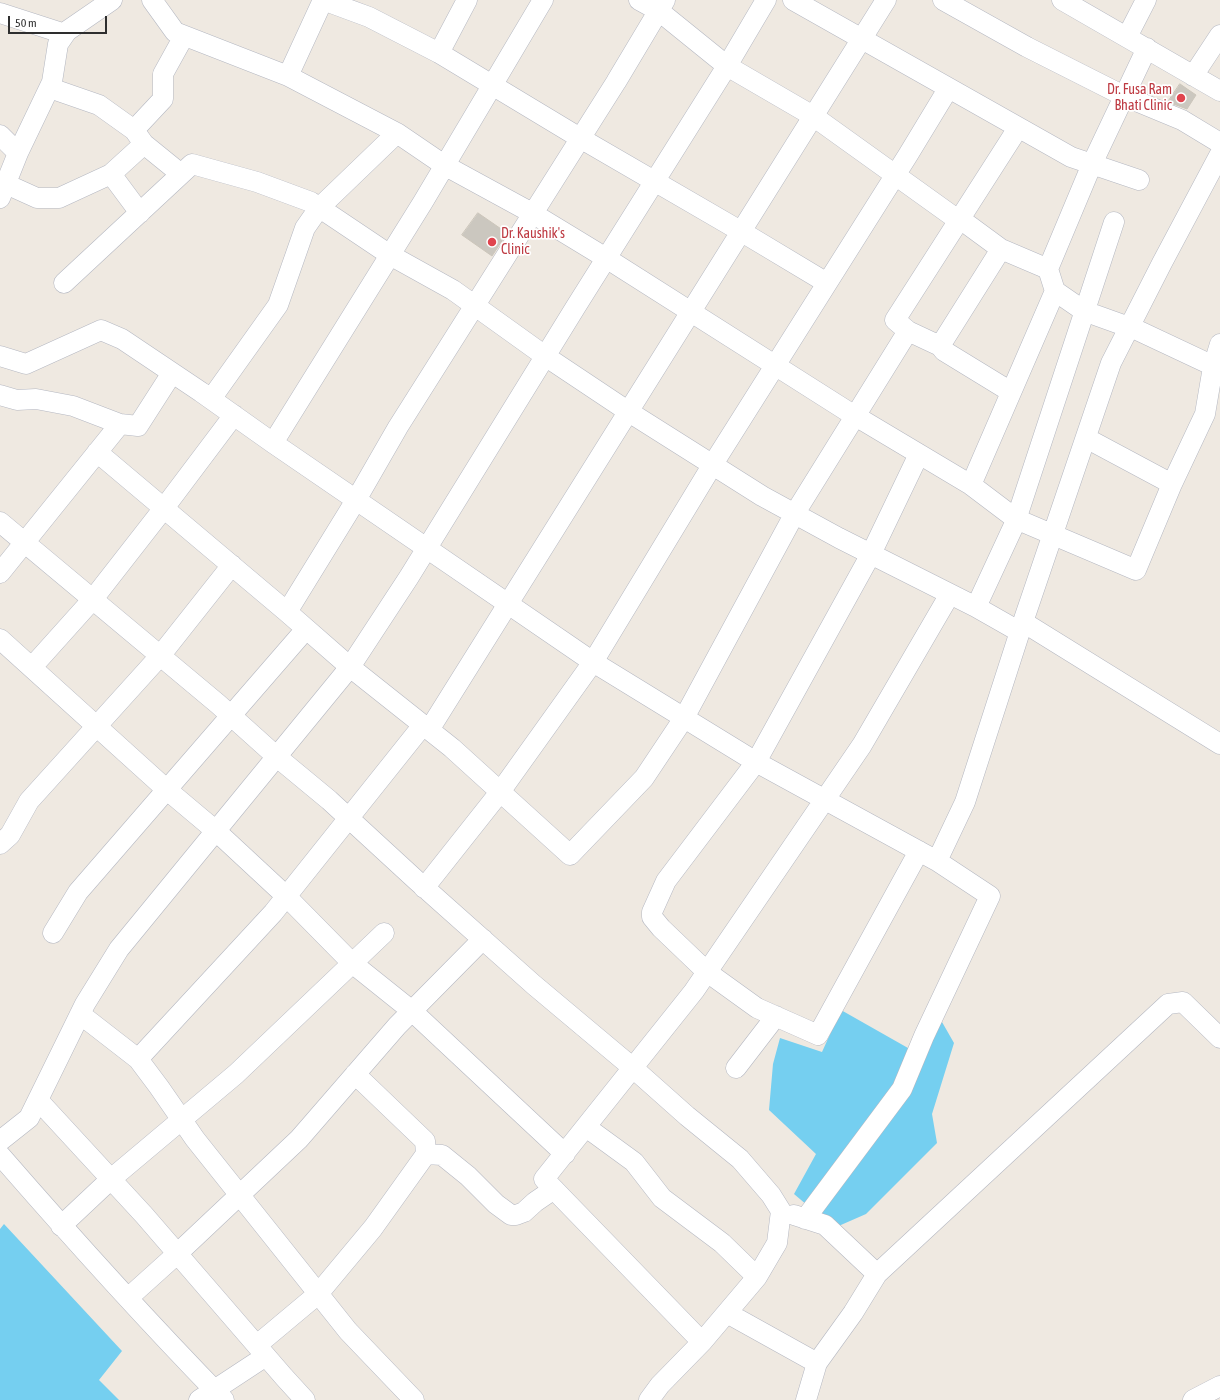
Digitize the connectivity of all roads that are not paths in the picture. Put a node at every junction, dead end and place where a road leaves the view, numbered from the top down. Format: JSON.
{"nodes":[{"id":1,"x":112,"y":0,"type":"edge"},
{"id":2,"x":152,"y":0,"type":"edge"},
{"id":3,"x":467,"y":0,"type":"edge"},
{"id":4,"x":543,"y":0,"type":"edge"},
{"id":5,"x":639,"y":0,"type":"edge"},
{"id":6,"x":766,"y":0,"type":"edge"},
{"id":7,"x":792,"y":0,"type":"edge"},
{"id":8,"x":886,"y":0,"type":"edge"},
{"id":9,"x":943,"y":0,"type":"edge"},
{"id":10,"x":1146,"y":0,"type":"edge"},
{"id":11,"x":1065,"y":1,"type":"edge"},
{"id":12,"x":662,"y":5,"type":"edge"},
{"id":13,"x":0,"y":12,"type":"edge"},
{"id":14,"x":65,"y":34,"type":"junction"},
{"id":15,"x":1220,"y":34,"type":"edge"},
{"id":16,"x":184,"y":36,"type":"junction"},
{"id":17,"x":1127,"y":37,"type":"junction"},
{"id":18,"x":861,"y":40,"type":"junction"},
{"id":19,"x":1146,"y":48,"type":"junction"},
{"id":20,"x":439,"y":53,"type":"junction"},
{"id":21,"x":727,"y":66,"type":"junction"},
{"id":22,"x":288,"y":76,"type":"junction"},
{"id":23,"x":1193,"y":76,"type":"junction"},
{"id":24,"x":492,"y":85,"type":"junction"},
{"id":25,"x":50,"y":88,"type":"junction"},
{"id":26,"x":948,"y":89,"type":"junction"},
{"id":27,"x":1220,"y":91,"type":"edge"},
{"id":28,"x":1124,"y":96,"type":"junction"},
{"id":29,"x":814,"y":116,"type":"junction"},
{"id":30,"x":1018,"y":128,"type":"junction"},
{"id":31,"x":397,"y":133,"type":"junction"},
{"id":32,"x":0,"y":135,"type":"edge"},
{"id":33,"x":139,"y":137,"type":"junction"},
{"id":34,"x":580,"y":138,"type":"junction"},
{"id":35,"x":1220,"y":143,"type":"edge"},
{"id":36,"x":18,"y":153,"type":"junction"},
{"id":37,"x":1220,"y":154,"type":"edge"},
{"id":38,"x":1092,"y":164,"type":"junction"},
{"id":39,"x":444,"y":165,"type":"junction"},
{"id":40,"x":111,"y":174,"type":"junction"},
{"id":41,"x":181,"y":174,"type":"junction"},
{"id":42,"x":895,"y":175,"type":"junction"},
{"id":43,"x":1139,"y":180,"type":"dead end"},
{"id":44,"x":654,"y":181,"type":"junction"},
{"id":45,"x":3,"y":191,"type":"edge"},
{"id":46,"x":319,"y":208,"type":"junction"},
{"id":47,"x":140,"y":213,"type":"junction"},
{"id":48,"x":532,"y":213,"type":"junction"},
{"id":49,"x":958,"y":220,"type":"junction"},
{"id":50,"x":1114,"y":222,"type":"dead end"},
{"id":51,"x":742,"y":232,"type":"junction"},
{"id":52,"x":1001,"y":249,"type":"junction"},
{"id":53,"x":390,"y":255,"type":"junction"},
{"id":54,"x":606,"y":258,"type":"junction"},
{"id":55,"x":1048,"y":269,"type":"junction"},
{"id":56,"x":64,"y":283,"type":"dead end"},
{"id":57,"x":827,"y":283,"type":"junction"},
{"id":58,"x":1055,"y":291,"type":"junction"},
{"id":59,"x":474,"y":305,"type":"junction"},
{"id":60,"x":1084,"y":311,"type":"junction"},
{"id":61,"x":692,"y":312,"type":"junction"},
{"id":62,"x":1130,"y":327,"type":"junction"},
{"id":63,"x":908,"y":330,"type":"junction"},
{"id":64,"x":1220,"y":344,"type":"edge"},
{"id":65,"x":940,"y":346,"type":"junction"},
{"id":66,"x":0,"y":356,"type":"edge"},
{"id":67,"x":545,"y":356,"type":"junction"},
{"id":68,"x":774,"y":366,"type":"junction"},
{"id":69,"x":1217,"y":368,"type":"edge"},
{"id":70,"x":172,"y":373,"type":"junction"},
{"id":71,"x":1011,"y":392,"type":"junction"},
{"id":72,"x":0,"y":395,"type":"edge"},
{"id":73,"x":210,"y":399,"type":"junction"},
{"id":74,"x":629,"y":412,"type":"junction"},
{"id":75,"x":234,"y":415,"type":"junction"},
{"id":76,"x":854,"y":415,"type":"junction"},
{"id":77,"x":120,"y":424,"type":"junction"},
{"id":78,"x":1086,"y":438,"type":"junction"},
{"id":79,"x":273,"y":443,"type":"junction"},
{"id":80,"x":97,"y":452,"type":"junction"},
{"id":81,"x":919,"y":454,"type":"junction"},
{"id":82,"x":713,"y":464,"type":"junction"},
{"id":83,"x":1172,"y":484,"type":"junction"},
{"id":84,"x":971,"y":485,"type":"junction"},
{"id":85,"x":356,"y":500,"type":"junction"},
{"id":86,"x":164,"y":508,"type":"junction"},
{"id":87,"x":795,"y":513,"type":"junction"},
{"id":88,"x":1016,"y":519,"type":"junction"},
{"id":89,"x":0,"y":522,"type":"edge"},
{"id":90,"x":1053,"y":535,"type":"junction"},
{"id":91,"x":25,"y":542,"type":"junction"},
{"id":92,"x":427,"y":548,"type":"junction"},
{"id":93,"x":871,"y":554,"type":"junction"},
{"id":94,"x":232,"y":565,"type":"junction"},
{"id":95,"x":0,"y":573,"type":"edge"},
{"id":96,"x":950,"y":594,"type":"junction"},
{"id":97,"x":92,"y":599,"type":"junction"},
{"id":98,"x":508,"y":604,"type":"junction"},
{"id":99,"x":976,"y":607,"type":"junction"},
{"id":100,"x":287,"y":612,"type":"junction"},
{"id":101,"x":1021,"y":627,"type":"junction"},
{"id":102,"x":306,"y":629,"type":"junction"},
{"id":103,"x":0,"y":639,"type":"edge"},
{"id":104,"x":160,"y":656,"type":"junction"},
{"id":105,"x":593,"y":662,"type":"junction"},
{"id":106,"x":32,"y":667,"type":"junction"},
{"id":107,"x":350,"y":667,"type":"junction"},
{"id":108,"x":230,"y":715,"type":"junction"},
{"id":109,"x":684,"y":718,"type":"junction"},
{"id":110,"x":97,"y":726,"type":"junction"},
{"id":111,"x":426,"y":728,"type":"junction"},
{"id":112,"x":1220,"y":744,"type":"edge"},
{"id":113,"x":277,"y":757,"type":"junction"},
{"id":114,"x":756,"y":762,"type":"junction"},
{"id":115,"x":166,"y":789,"type":"junction"},
{"id":116,"x":500,"y":792,"type":"junction"},
{"id":117,"x":825,"y":800,"type":"junction"},
{"id":118,"x":349,"y":818,"type":"junction"},
{"id":119,"x":216,"y":831,"type":"junction"},
{"id":120,"x":0,"y":844,"type":"edge"},
{"id":121,"x":919,"y":851,"type":"junction"},
{"id":122,"x":937,"y":861,"type":"junction"},
{"id":123,"x":424,"y":888,"type":"junction"},
{"id":124,"x":286,"y":896,"type":"junction"},
{"id":125,"x":53,"y":933,"type":"dead end"},
{"id":126,"x":384,"y":933,"type":"dead end"},
{"id":127,"x":483,"y":939,"type":"junction"},
{"id":128,"x":352,"y":964,"type":"junction"},
{"id":129,"x":707,"y":972,"type":"junction"},
{"id":130,"x":412,"y":1012,"type":"junction"},
{"id":131,"x":80,"y":1014,"type":"junction"},
{"id":132,"x":776,"y":1016,"type":"junction"},
{"id":133,"x":1220,"y":1038,"type":"edge"},
{"id":134,"x":138,"y":1059,"type":"junction"},
{"id":135,"x":633,"y":1068,"type":"junction"},
{"id":136,"x":736,"y":1068,"type":"dead end"},
{"id":137,"x":356,"y":1074,"type":"junction"},
{"id":138,"x":38,"y":1100,"type":"junction"},
{"id":139,"x":182,"y":1120,"type":"junction"},
{"id":140,"x":586,"y":1127,"type":"junction"},
{"id":141,"x":0,"y":1141,"type":"edge"},
{"id":142,"x":426,"y":1154,"type":"junction"},
{"id":143,"x":565,"y":1154,"type":"junction"},
{"id":144,"x":0,"y":1155,"type":"edge"},
{"id":145,"x":111,"y":1179,"type":"junction"},
{"id":146,"x":554,"y":1189,"type":"junction"},
{"id":147,"x":239,"y":1194,"type":"junction"},
{"id":148,"x":781,"y":1211,"type":"junction"},
{"id":149,"x":805,"y":1219,"type":"junction"},
{"id":150,"x":61,"y":1226,"type":"junction"},
{"id":151,"x":178,"y":1253,"type":"junction"},
{"id":152,"x":877,"y":1274,"type":"junction"},
{"id":153,"x":757,"y":1277,"type":"junction"},
{"id":154,"x":318,"y":1294,"type":"junction"},
{"id":155,"x":128,"y":1298,"type":"junction"},
{"id":156,"x":727,"y":1313,"type":"junction"},
{"id":157,"x":702,"y":1342,"type":"junction"},
{"id":158,"x":261,"y":1351,"type":"junction"},
{"id":159,"x":817,"y":1363,"type":"junction"},
{"id":160,"x":1220,"y":1386,"type":"edge"},
{"id":161,"x":213,"y":1396,"type":"edge"},
{"id":162,"x":305,"y":1400,"type":"edge"},
{"id":163,"x":414,"y":1400,"type":"edge"},
{"id":164,"x":649,"y":1400,"type":"edge"},
{"id":165,"x":806,"y":1400,"type":"edge"},
{"id":166,"x":1193,"y":1400,"type":"edge"}],
"edges":[{"from":1,"to":14,"type":"street"},
{"from":2,"to":16,"type":"street"},
{"from":3,"to":20,"type":"street"},
{"from":4,"to":24,"type":"street"},
{"from":5,"to":12,"type":"street"},
{"from":6,"to":21,"type":"street"},
{"from":7,"to":18,"type":"street"},
{"from":8,"to":18,"type":"street"},
{"from":9,"to":28,"type":"street"},
{"from":10,"to":17,"type":"street"},
{"from":11,"to":17,"type":"street"},
{"from":12,"to":21,"type":"street"},
{"from":12,"to":34,"type":"street"},
{"from":13,"to":14,"type":"street"},
{"from":14,"to":25,"type":"street"},
{"from":15,"to":23,"type":"street"},
{"from":16,"to":22,"type":"street"},
{"from":16,"to":33,"type":"street"},
{"from":17,"to":19,"type":"street"},
{"from":18,"to":26,"type":"street"},
{"from":18,"to":29,"type":"street"},
{"from":19,"to":23,"type":"street"},
{"from":19,"to":28,"type":"street"},
{"from":20,"to":22,"type":"street"},
{"from":20,"to":24,"type":"street"},
{"from":21,"to":29,"type":"street"},
{"from":21,"to":44,"type":"street"},
{"from":22,"to":31,"type":"street"},
{"from":23,"to":27,"type":"street"},
{"from":24,"to":34,"type":"street"},
{"from":24,"to":39,"type":"street"},
{"from":25,"to":33,"type":"street"},
{"from":25,"to":36,"type":"street"},
{"from":26,"to":30,"type":"street"},
{"from":26,"to":42,"type":"street"},
{"from":28,"to":35,"type":"street"},
{"from":28,"to":38,"type":"street"},
{"from":29,"to":42,"type":"street"},
{"from":29,"to":51,"type":"street"},
{"from":30,"to":38,"type":"street"},
{"from":30,"to":49,"type":"street"},
{"from":31,"to":39,"type":"street"},
{"from":31,"to":46,"type":"street"},
{"from":32,"to":36,"type":"street"},
{"from":33,"to":40,"type":"street"},
{"from":33,"to":41,"type":"street"},
{"from":34,"to":44,"type":"street"},
{"from":34,"to":48,"type":"street"},
{"from":36,"to":45,"type":"street"},
{"from":37,"to":62,"type":"street"},
{"from":38,"to":43,"type":"street"},
{"from":38,"to":55,"type":"street"},
{"from":39,"to":48,"type":"street"},
{"from":39,"to":53,"type":"street"},
{"from":40,"to":45,"type":"street"},
{"from":40,"to":47,"type":"street"},
{"from":41,"to":46,"type":"street"},
{"from":41,"to":47,"type":"street"},
{"from":42,"to":49,"type":"street"},
{"from":42,"to":57,"type":"street"},
{"from":44,"to":51,"type":"street"},
{"from":44,"to":54,"type":"street"},
{"from":46,"to":53,"type":"street"},
{"from":46,"to":73,"type":"street"},
{"from":47,"to":56,"type":"street"},
{"from":48,"to":54,"type":"street"},
{"from":48,"to":59,"type":"street"},
{"from":49,"to":52,"type":"street"},
{"from":49,"to":63,"type":"street"},
{"from":50,"to":60,"type":"street"},
{"from":51,"to":57,"type":"street"},
{"from":51,"to":61,"type":"street"},
{"from":52,"to":55,"type":"street"},
{"from":52,"to":65,"type":"street"},
{"from":53,"to":59,"type":"street"},
{"from":53,"to":79,"type":"street"},
{"from":54,"to":61,"type":"street"},
{"from":54,"to":67,"type":"street"},
{"from":55,"to":58,"type":"street"},
{"from":57,"to":68,"type":"street"},
{"from":58,"to":60,"type":"street"},
{"from":58,"to":71,"type":"street"},
{"from":59,"to":67,"type":"street"},
{"from":59,"to":85,"type":"street"},
{"from":60,"to":62,"type":"street"},
{"from":60,"to":88,"type":"street"},
{"from":61,"to":68,"type":"street"},
{"from":61,"to":74,"type":"street"},
{"from":62,"to":69,"type":"street"},
{"from":62,"to":78,"type":"street"},
{"from":63,"to":65,"type":"street"},
{"from":63,"to":76,"type":"street"},
{"from":64,"to":69,"type":"street"},
{"from":65,"to":71,"type":"street"},
{"from":66,"to":70,"type":"street"},
{"from":67,"to":74,"type":"street"},
{"from":67,"to":92,"type":"street"},
{"from":68,"to":76,"type":"street"},
{"from":68,"to":82,"type":"street"},
{"from":69,"to":83,"type":"street"},
{"from":70,"to":73,"type":"street"},
{"from":70,"to":77,"type":"street"},
{"from":71,"to":84,"type":"street"},
{"from":72,"to":77,"type":"street"},
{"from":73,"to":75,"type":"street"},
{"from":74,"to":82,"type":"street"},
{"from":74,"to":98,"type":"street"},
{"from":75,"to":79,"type":"street"},
{"from":75,"to":86,"type":"street"},
{"from":76,"to":81,"type":"street"},
{"from":76,"to":87,"type":"street"},
{"from":77,"to":80,"type":"street"},
{"from":78,"to":83,"type":"street"},
{"from":78,"to":90,"type":"street"},
{"from":79,"to":85,"type":"street"},
{"from":80,"to":86,"type":"street"},
{"from":80,"to":91,"type":"street"},
{"from":81,"to":84,"type":"street"},
{"from":81,"to":93,"type":"street"},
{"from":82,"to":87,"type":"street"},
{"from":82,"to":105,"type":"street"},
{"from":83,"to":90,"type":"street"},
{"from":84,"to":88,"type":"street"},
{"from":85,"to":92,"type":"street"},
{"from":85,"to":100,"type":"street"},
{"from":86,"to":94,"type":"street"},
{"from":86,"to":97,"type":"street"},
{"from":87,"to":93,"type":"street"},
{"from":87,"to":109,"type":"street"},
{"from":88,"to":90,"type":"street"},
{"from":88,"to":99,"type":"street"},
{"from":89,"to":91,"type":"street"},
{"from":90,"to":101,"type":"street"},
{"from":91,"to":95,"type":"street"},
{"from":91,"to":97,"type":"street"},
{"from":92,"to":98,"type":"street"},
{"from":92,"to":107,"type":"street"},
{"from":93,"to":96,"type":"street"},
{"from":93,"to":114,"type":"street"},
{"from":94,"to":100,"type":"street"},
{"from":94,"to":104,"type":"street"},
{"from":96,"to":99,"type":"street"},
{"from":96,"to":117,"type":"street"},
{"from":97,"to":104,"type":"street"},
{"from":97,"to":106,"type":"street"},
{"from":98,"to":105,"type":"street"},
{"from":98,"to":111,"type":"street"},
{"from":99,"to":101,"type":"street"},
{"from":100,"to":102,"type":"street"},
{"from":101,"to":112,"type":"street"},
{"from":101,"to":122,"type":"street"},
{"from":102,"to":107,"type":"street"},
{"from":102,"to":108,"type":"street"},
{"from":103,"to":106,"type":"street"},
{"from":104,"to":108,"type":"street"},
{"from":104,"to":110,"type":"street"},
{"from":105,"to":109,"type":"street"},
{"from":105,"to":116,"type":"street"},
{"from":106,"to":110,"type":"street"},
{"from":107,"to":111,"type":"street"},
{"from":107,"to":113,"type":"street"},
{"from":108,"to":113,"type":"street"},
{"from":108,"to":115,"type":"street"},
{"from":109,"to":114,"type":"street"},
{"from":109,"to":116,"type":"street"},
{"from":110,"to":115,"type":"street"},
{"from":110,"to":120,"type":"street"},
{"from":111,"to":116,"type":"street"},
{"from":111,"to":118,"type":"street"},
{"from":113,"to":118,"type":"street"},
{"from":113,"to":119,"type":"street"},
{"from":114,"to":117,"type":"street"},
{"from":114,"to":129,"type":"street"},
{"from":115,"to":119,"type":"street"},
{"from":115,"to":125,"type":"street"},
{"from":116,"to":123,"type":"street"},
{"from":117,"to":121,"type":"street"},
{"from":117,"to":129,"type":"street"},
{"from":118,"to":123,"type":"street"},
{"from":118,"to":124,"type":"street"},
{"from":119,"to":124,"type":"street"},
{"from":119,"to":131,"type":"street"},
{"from":121,"to":122,"type":"street"},
{"from":121,"to":132,"type":"street"},
{"from":122,"to":149,"type":"street"},
{"from":123,"to":127,"type":"street"},
{"from":124,"to":128,"type":"street"},
{"from":124,"to":134,"type":"street"},
{"from":126,"to":128,"type":"street"},
{"from":127,"to":130,"type":"street"},
{"from":127,"to":135,"type":"street"},
{"from":128,"to":130,"type":"street"},
{"from":128,"to":139,"type":"street"},
{"from":129,"to":132,"type":"street"},
{"from":129,"to":135,"type":"street"},
{"from":130,"to":137,"type":"street"},
{"from":130,"to":143,"type":"street"},
{"from":131,"to":134,"type":"street"},
{"from":131,"to":138,"type":"street"},
{"from":132,"to":136,"type":"street"},
{"from":133,"to":152,"type":"street"},
{"from":134,"to":139,"type":"street"},
{"from":135,"to":140,"type":"street"},
{"from":135,"to":148,"type":"street"},
{"from":137,"to":142,"type":"street"},
{"from":137,"to":147,"type":"street"},
{"from":138,"to":141,"type":"street"},
{"from":138,"to":145,"type":"street"},
{"from":139,"to":145,"type":"street"},
{"from":139,"to":147,"type":"street"},
{"from":140,"to":143,"type":"street"},
{"from":140,"to":153,"type":"street"},
{"from":142,"to":146,"type":"street"},
{"from":142,"to":154,"type":"street"},
{"from":143,"to":146,"type":"street"},
{"from":144,"to":150,"type":"street"},
{"from":145,"to":150,"type":"street"},
{"from":145,"to":151,"type":"street"},
{"from":146,"to":157,"type":"street"},
{"from":147,"to":151,"type":"street"},
{"from":147,"to":154,"type":"street"},
{"from":148,"to":149,"type":"street"},
{"from":148,"to":153,"type":"street"},
{"from":149,"to":152,"type":"street"},
{"from":150,"to":155,"type":"street"},
{"from":151,"to":155,"type":"street"},
{"from":151,"to":158,"type":"street"},
{"from":152,"to":159,"type":"street"},
{"from":153,"to":156,"type":"street"},
{"from":154,"to":158,"type":"street"},
{"from":154,"to":163,"type":"street"},
{"from":155,"to":161,"type":"street"},
{"from":156,"to":157,"type":"street"},
{"from":156,"to":159,"type":"street"},
{"from":157,"to":164,"type":"street"},
{"from":158,"to":161,"type":"street"},
{"from":158,"to":162,"type":"street"},
{"from":159,"to":165,"type":"street"},
{"from":160,"to":166,"type":"street"}]}
